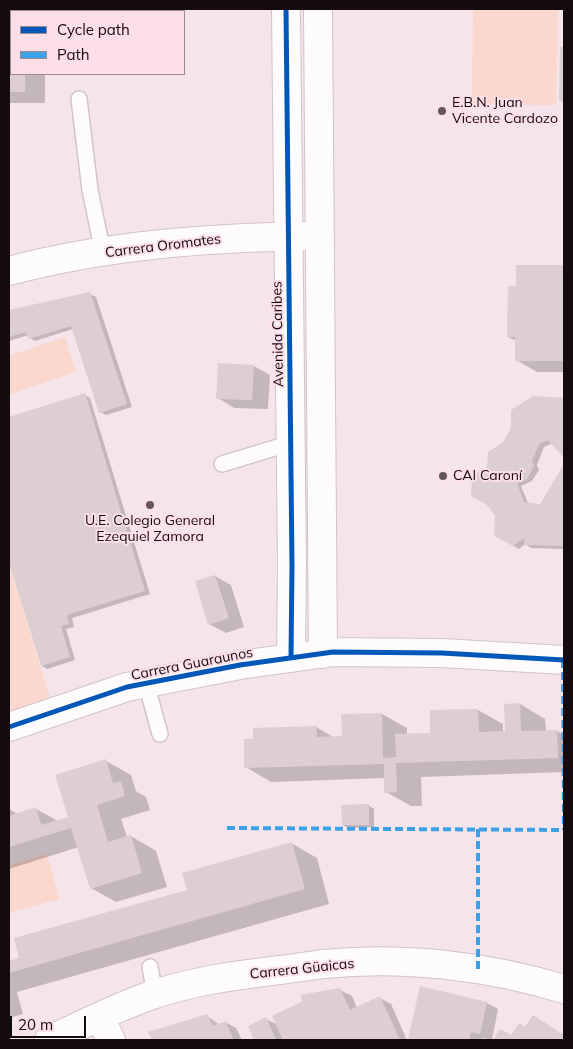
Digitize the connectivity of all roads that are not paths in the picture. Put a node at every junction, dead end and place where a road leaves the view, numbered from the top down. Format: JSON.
{"nodes":[{"id":1,"x":286,"y":9,"type":"edge"},
{"id":2,"x":318,"y":9,"type":"edge"},
{"id":3,"x":79,"y":99,"type":"dead end"},
{"id":4,"x":288,"y":236,"type":"junction"},
{"id":5,"x":320,"y":236,"type":"junction"},
{"id":6,"x":103,"y":253,"type":"junction"},
{"id":7,"x":9,"y":271,"type":"edge"},
{"id":8,"x":291,"y":444,"type":"junction"},
{"id":9,"x":222,"y":464,"type":"dead end"},
{"id":10,"x":323,"y":654,"type":"junction"},
{"id":11,"x":291,"y":658,"type":"junction"},
{"id":12,"x":564,"y":660,"type":"edge"},
{"id":13,"x":146,"y":683,"type":"junction"},
{"id":14,"x":9,"y":727,"type":"edge"},
{"id":15,"x":160,"y":734,"type":"dead end"},
{"id":16,"x":150,"y":967,"type":"dead end"},
{"id":17,"x":564,"y":989,"type":"edge"},
{"id":18,"x":155,"y":994,"type":"junction"},
{"id":19,"x":106,"y":1029,"type":"edge"},
{"id":20,"x":48,"y":1040,"type":"edge"}],
"edges":[{"from":1,"to":4,"type":"street","name":"Avenida Caribes"},
{"from":2,"to":5,"type":"street"},
{"from":3,"to":6,"type":"lane"},
{"from":4,"to":5,"type":"street","name":"Carrera Oromates"},
{"from":4,"to":6,"type":"street","name":"Carrera Oromates"},
{"from":4,"to":8,"type":"street","name":"Avenida Caribes"},
{"from":5,"to":10,"type":"street"},
{"from":6,"to":7,"type":"street","name":"Carrera Oromates"},
{"from":8,"to":9,"type":"lane"},
{"from":8,"to":11,"type":"street","name":"Avenida Caribes"},
{"from":10,"to":11,"type":"street","name":"Carrera Guaraunos"},
{"from":10,"to":12,"type":"street","name":"Carrera Guaraunos"},
{"from":11,"to":13,"type":"street","name":"Carrera Guaraunos"},
{"from":13,"to":14,"type":"street","name":"Carrera Guaraunos"},
{"from":13,"to":15,"type":"lane"},
{"from":16,"to":18,"type":"lane"},
{"from":17,"to":18,"type":"street","name":"Carrera Güaicas"},
{"from":18,"to":19,"type":"street","name":"Carrera Güaicas"},
{"from":19,"to":20,"type":"street","name":"Carrera Güaicas"}]}
